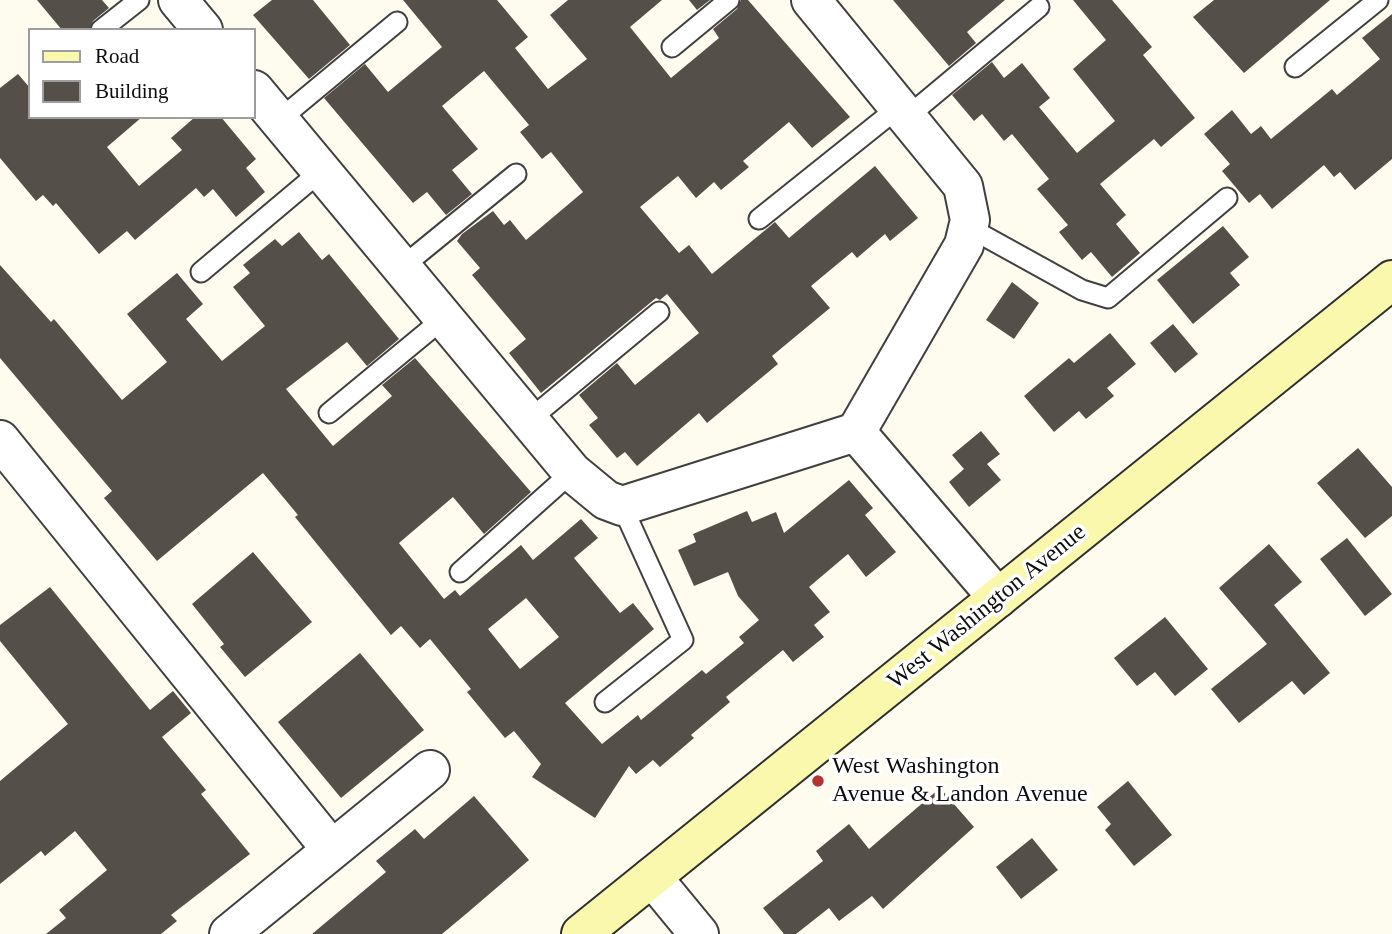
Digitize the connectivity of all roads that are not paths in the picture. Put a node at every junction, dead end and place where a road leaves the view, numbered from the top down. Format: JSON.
{"nodes":[{"id":1,"x":139,"y":0,"type":"edge"},
{"id":2,"x":178,"y":0,"type":"edge"},
{"id":3,"x":729,"y":0,"type":"edge"},
{"id":4,"x":811,"y":0,"type":"edge"},
{"id":5,"x":1378,"y":0,"type":"edge"},
{"id":6,"x":1039,"y":7,"type":"dead end"},
{"id":7,"x":397,"y":22,"type":"dead end"},
{"id":8,"x":104,"y":28,"type":"edge"},
{"id":9,"x":201,"y":28,"type":"edge"},
{"id":10,"x":672,"y":47,"type":"dead end"},
{"id":11,"x":1295,"y":67,"type":"dead end"},
{"id":12,"x":256,"y":92,"type":"edge"},
{"id":13,"x":903,"y":112,"type":"junction"},
{"id":14,"x":279,"y":120,"type":"junction"},
{"id":15,"x":321,"y":172,"type":"junction"},
{"id":16,"x":516,"y":174,"type":"dead end"},
{"id":17,"x":1227,"y":198,"type":"dead end"},
{"id":18,"x":759,"y":219,"type":"dead end"},
{"id":19,"x":968,"y":227,"type":"junction"},
{"id":20,"x":402,"y":267,"type":"junction"},
{"id":21,"x":201,"y":272,"type":"dead end"},
{"id":22,"x":1392,"y":280,"type":"edge"},
{"id":23,"x":659,"y":312,"type":"dead end"},
{"id":24,"x":444,"y":318,"type":"junction"},
{"id":25,"x":329,"y":413,"type":"dead end"},
{"id":26,"x":529,"y":420,"type":"junction"},
{"id":27,"x":856,"y":432,"type":"junction"},
{"id":28,"x":0,"y":440,"type":"edge"},
{"id":29,"x":572,"y":472,"type":"junction"},
{"id":30,"x":622,"y":506,"type":"junction"},
{"id":31,"x":460,"y":572,"type":"dead end"},
{"id":32,"x":998,"y":598,"type":"junction"},
{"id":33,"x":605,"y":702,"type":"dead end"},
{"id":34,"x":430,"y":770,"type":"dead end"},
{"id":35,"x":332,"y":850,"type":"junction"},
{"id":36,"x":652,"y":877,"type":"junction"},
{"id":37,"x":229,"y":934,"type":"edge"},
{"id":38,"x":580,"y":934,"type":"edge"},
{"id":39,"x":699,"y":934,"type":"edge"}],
"edges":[{"from":1,"to":8,"type":"lane"},
{"from":2,"to":9,"type":"street"},
{"from":3,"to":10,"type":"lane"},
{"from":4,"to":13,"type":"street"},
{"from":5,"to":11,"type":"lane"},
{"from":6,"to":13,"type":"lane"},
{"from":7,"to":14,"type":"lane"},
{"from":12,"to":14,"type":"street"},
{"from":13,"to":18,"type":"lane"},
{"from":13,"to":19,"type":"street"},
{"from":14,"to":15,"type":"street"},
{"from":15,"to":20,"type":"street"},
{"from":15,"to":21,"type":"lane"},
{"from":16,"to":20,"type":"lane"},
{"from":17,"to":19,"type":"lane"},
{"from":19,"to":27,"type":"street"},
{"from":20,"to":24,"type":"street"},
{"from":22,"to":32,"type":"main road","name":"West Washington Avenue"},
{"from":23,"to":26,"type":"lane"},
{"from":24,"to":25,"type":"lane"},
{"from":24,"to":26,"type":"street"},
{"from":26,"to":29,"type":"street"},
{"from":27,"to":30,"type":"street"},
{"from":27,"to":32,"type":"street"},
{"from":28,"to":35,"type":"street"},
{"from":29,"to":30,"type":"street"},
{"from":29,"to":31,"type":"lane"},
{"from":30,"to":33,"type":"lane"},
{"from":32,"to":36,"type":"main road","name":"West Washington Avenue"},
{"from":34,"to":35,"type":"street"},
{"from":35,"to":37,"type":"street"},
{"from":36,"to":38,"type":"main road","name":"West Washington Avenue"},
{"from":36,"to":39,"type":"street"}]}
